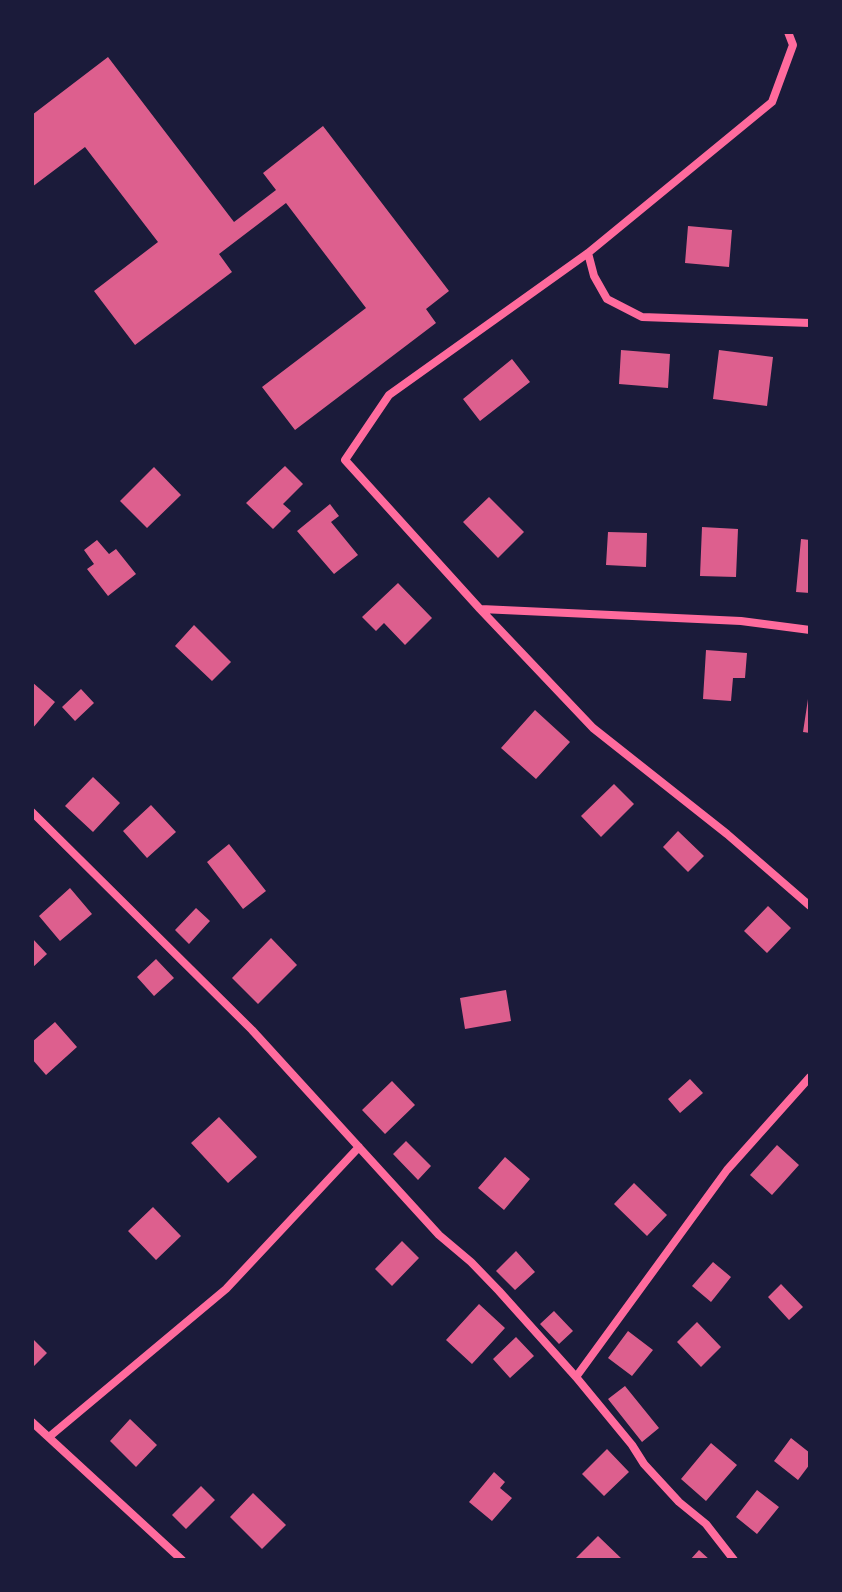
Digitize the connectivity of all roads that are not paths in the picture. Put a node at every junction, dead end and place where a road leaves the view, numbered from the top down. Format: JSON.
{"nodes":[{"id":1,"x":788,"y":32,"type":"edge"},
{"id":2,"x":588,"y":253,"type":"junction"},
{"id":3,"x":810,"y":323,"type":"edge"},
{"id":4,"x":480,"y":609,"type":"junction"},
{"id":5,"x":810,"y":630,"type":"edge"},
{"id":6,"x":32,"y":812,"type":"edge"},
{"id":7,"x":810,"y":906,"type":"edge"},
{"id":8,"x":810,"y":1077,"type":"edge"},
{"id":9,"x":359,"y":1147,"type":"junction"},
{"id":10,"x":576,"y":1377,"type":"junction"},
{"id":11,"x":32,"y":1422,"type":"edge"},
{"id":12,"x":49,"y":1437,"type":"junction"},
{"id":13,"x":182,"y":1560,"type":"edge"},
{"id":14,"x":734,"y":1560,"type":"edge"}],
"edges":[{"from":1,"to":2,"type":"street"},
{"from":2,"to":3,"type":"street"},
{"from":2,"to":4,"type":"street"},
{"from":4,"to":5,"type":"street"},
{"from":4,"to":7,"type":"street"},
{"from":6,"to":9,"type":"street"},
{"from":8,"to":10,"type":"street"},
{"from":9,"to":10,"type":"street"},
{"from":9,"to":12,"type":"street"},
{"from":10,"to":14,"type":"street"},
{"from":11,"to":12,"type":"street"},
{"from":12,"to":13,"type":"street"}]}
